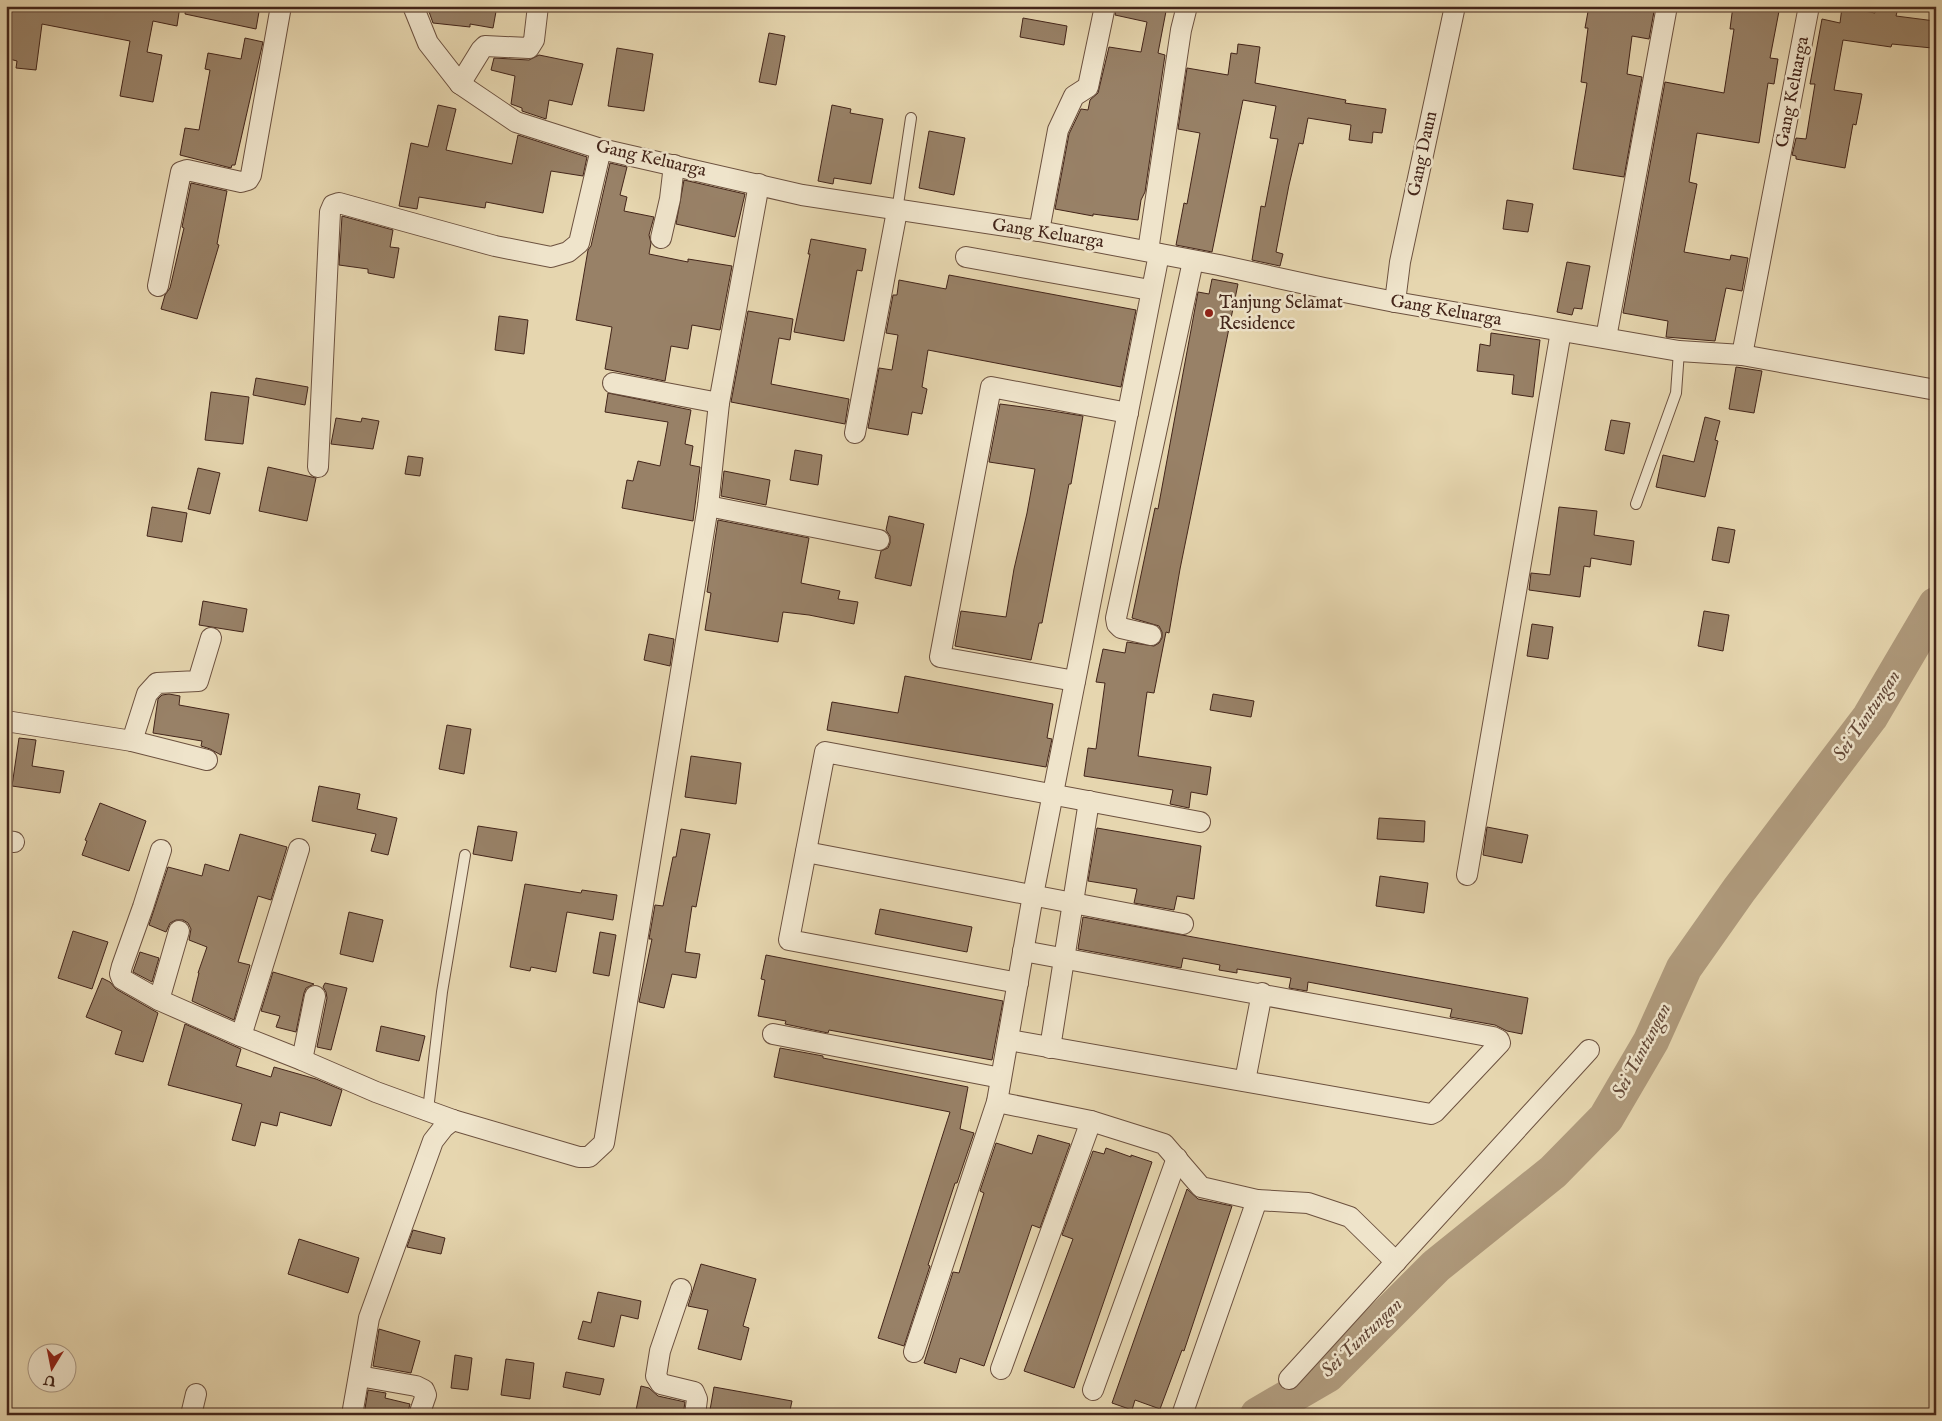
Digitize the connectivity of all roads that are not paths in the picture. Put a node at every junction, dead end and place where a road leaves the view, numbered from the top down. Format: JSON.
{"nodes":[{"id":1,"x":281,"y":6,"type":"edge"},
{"id":2,"x":413,"y":6,"type":"edge"},
{"id":3,"x":538,"y":6,"type":"edge"},
{"id":4,"x":1105,"y":6,"type":"edge"},
{"id":5,"x":1187,"y":6,"type":"edge"},
{"id":6,"x":1455,"y":6,"type":"edge"},
{"id":7,"x":1666,"y":6,"type":"edge"},
{"id":8,"x":1809,"y":6,"type":"edge"},
{"id":9,"x":455,"y":78,"type":"junction"},
{"id":10,"x":911,"y":118,"type":"dead end"},
{"id":11,"x":601,"y":149,"type":"junction"},
{"id":12,"x":674,"y":165,"type":"junction"},
{"id":13,"x":759,"y":184,"type":"junction"},
{"id":14,"x":897,"y":211,"type":"junction"},
{"id":15,"x":1039,"y":231,"type":"junction"},
{"id":16,"x":661,"y":238,"type":"dead end"},
{"id":17,"x":1153,"y":252,"type":"junction"},
{"id":18,"x":966,"y":257,"type":"dead end"},
{"id":19,"x":1193,"y":261,"type":"junction"},
{"id":20,"x":158,"y":286,"type":"dead end"},
{"id":21,"x":1150,"y":290,"type":"junction"},
{"id":22,"x":1395,"y":302,"type":"junction"},
{"id":23,"x":1561,"y":331,"type":"junction"},
{"id":24,"x":1606,"y":338,"type":"junction"},
{"id":25,"x":1680,"y":351,"type":"junction"},
{"id":26,"x":1742,"y":355,"type":"junction"},
{"id":27,"x":613,"y":383,"type":"dead end"},
{"id":28,"x":1936,"y":390,"type":"edge"},
{"id":29,"x":719,"y":403,"type":"junction"},
{"id":30,"x":1128,"y":413,"type":"junction"},
{"id":31,"x":855,"y":432,"type":"dead end"},
{"id":32,"x":318,"y":466,"type":"dead end"},
{"id":33,"x":1636,"y":504,"type":"dead end"},
{"id":34,"x":708,"y":506,"type":"junction"},
{"id":35,"x":879,"y":540,"type":"dead end"},
{"id":36,"x":1151,"y":635,"type":"dead end"},
{"id":37,"x":211,"y":638,"type":"dead end"},
{"id":38,"x":1075,"y":682,"type":"junction"},
{"id":39,"x":6,"y":723,"type":"edge"},
{"id":40,"x":132,"y":741,"type":"junction"},
{"id":41,"x":206,"y":760,"type":"dead end"},
{"id":42,"x":1053,"y":794,"type":"junction"},
{"id":43,"x":1089,"y":801,"type":"junction"},
{"id":44,"x":1200,"y":822,"type":"dead end"},
{"id":45,"x":299,"y":849,"type":"dead end"},
{"id":46,"x":160,"y":850,"type":"dead end"},
{"id":47,"x":806,"y":852,"type":"junction"},
{"id":48,"x":465,"y":855,"type":"dead end"},
{"id":49,"x":1467,"y":875,"type":"dead end"},
{"id":50,"x":1033,"y":895,"type":"junction"},
{"id":51,"x":1074,"y":903,"type":"junction"},
{"id":52,"x":1183,"y":924,"type":"dead end"},
{"id":53,"x":179,"y":932,"type":"dead end"},
{"id":54,"x":1023,"y":951,"type":"junction"},
{"id":55,"x":1064,"y":958,"type":"junction"},
{"id":56,"x":1018,"y":983,"type":"junction"},
{"id":57,"x":1262,"y":993,"type":"junction"},
{"id":58,"x":315,"y":996,"type":"dead end"},
{"id":59,"x":159,"y":1000,"type":"junction"},
{"id":60,"x":773,"y":1034,"type":"dead end"},
{"id":61,"x":241,"y":1036,"type":"junction"},
{"id":62,"x":1009,"y":1040,"type":"junction"},
{"id":63,"x":1050,"y":1048,"type":"junction"},
{"id":64,"x":1589,"y":1050,"type":"dead end"},
{"id":65,"x":302,"y":1060,"type":"junction"},
{"id":66,"x":1002,"y":1078,"type":"junction"},
{"id":67,"x":1245,"y":1081,"type":"junction"},
{"id":68,"x":997,"y":1102,"type":"junction"},
{"id":69,"x":428,"y":1110,"type":"junction"},
{"id":70,"x":453,"y":1120,"type":"junction"},
{"id":71,"x":1090,"y":1121,"type":"junction"},
{"id":72,"x":1177,"y":1158,"type":"junction"},
{"id":73,"x":1257,"y":1200,"type":"junction"},
{"id":74,"x":1396,"y":1262,"type":"junction"},
{"id":75,"x":681,"y":1288,"type":"dead end"},
{"id":76,"x":914,"y":1352,"type":"dead end"},
{"id":77,"x":1001,"y":1369,"type":"dead end"},
{"id":78,"x":359,"y":1376,"type":"junction"},
{"id":79,"x":1289,"y":1379,"type":"dead end"},
{"id":80,"x":1093,"y":1390,"type":"dead end"},
{"id":81,"x":196,"y":1394,"type":"dead end"},
{"id":82,"x":191,"y":1415,"type":"edge"},
{"id":83,"x":352,"y":1415,"type":"edge"},
{"id":84,"x":419,"y":1415,"type":"edge"},
{"id":85,"x":695,"y":1415,"type":"edge"},
{"id":86,"x":1182,"y":1415,"type":"edge"}],
"edges":[{"from":1,"to":20,"type":"street"},
{"from":2,"to":9,"type":"street","name":"Gang Keluarga"},
{"from":3,"to":9,"type":"street"},
{"from":4,"to":15,"type":"street"},
{"from":5,"to":17,"type":"street"},
{"from":6,"to":22,"type":"street","name":"Gang Daun"},
{"from":7,"to":24,"type":"street"},
{"from":8,"to":26,"type":"street","name":"Gang Keluarga"},
{"from":9,"to":11,"type":"street","name":"Gang Keluarga"},
{"from":10,"to":14,"type":"lane"},
{"from":11,"to":12,"type":"street","name":"Gang Keluarga"},
{"from":11,"to":32,"type":"street"},
{"from":12,"to":13,"type":"street","name":"Gang Keluarga"},
{"from":12,"to":16,"type":"street"},
{"from":13,"to":14,"type":"street","name":"Gang Keluarga"},
{"from":13,"to":29,"type":"street"},
{"from":14,"to":15,"type":"street","name":"Gang Keluarga"},
{"from":14,"to":31,"type":"street"},
{"from":15,"to":17,"type":"street","name":"Gang Keluarga"},
{"from":17,"to":19,"type":"street","name":"Gang Keluarga"},
{"from":17,"to":21,"type":"street"},
{"from":18,"to":21,"type":"street"},
{"from":19,"to":22,"type":"street","name":"Gang Keluarga"},
{"from":19,"to":36,"type":"street"},
{"from":21,"to":30,"type":"street"},
{"from":22,"to":23,"type":"street","name":"Gang Keluarga"},
{"from":23,"to":24,"type":"street","name":"Gang Keluarga"},
{"from":23,"to":49,"type":"street"},
{"from":24,"to":25,"type":"street","name":"Gang Keluarga"},
{"from":25,"to":26,"type":"street","name":"Gang Keluarga"},
{"from":25,"to":33,"type":"lane"},
{"from":26,"to":28,"type":"street","name":"Gang Keluarga"},
{"from":27,"to":29,"type":"street"},
{"from":29,"to":34,"type":"street"},
{"from":30,"to":38,"type":"street"},
{"from":30,"to":38,"type":"street"},
{"from":34,"to":35,"type":"street"},
{"from":34,"to":70,"type":"street"},
{"from":37,"to":40,"type":"street"},
{"from":38,"to":42,"type":"street"},
{"from":39,"to":40,"type":"street"},
{"from":40,"to":41,"type":"street"},
{"from":42,"to":43,"type":"street"},
{"from":42,"to":47,"type":"street"},
{"from":42,"to":50,"type":"street"},
{"from":43,"to":44,"type":"street"},
{"from":43,"to":51,"type":"street"},
{"from":45,"to":61,"type":"street"},
{"from":46,"to":59,"type":"street"},
{"from":47,"to":50,"type":"street"},
{"from":47,"to":56,"type":"street"},
{"from":48,"to":69,"type":"lane"},
{"from":50,"to":51,"type":"street"},
{"from":50,"to":54,"type":"street"},
{"from":51,"to":52,"type":"street"},
{"from":51,"to":55,"type":"street"},
{"from":53,"to":59,"type":"street"},
{"from":54,"to":55,"type":"street"},
{"from":54,"to":56,"type":"street"},
{"from":55,"to":57,"type":"street"},
{"from":55,"to":63,"type":"street"},
{"from":56,"to":62,"type":"street"},
{"from":57,"to":67,"type":"street"},
{"from":57,"to":67,"type":"street"},
{"from":58,"to":65,"type":"street"},
{"from":59,"to":61,"type":"street"},
{"from":60,"to":66,"type":"street"},
{"from":61,"to":65,"type":"street"},
{"from":62,"to":63,"type":"street"},
{"from":62,"to":66,"type":"street"},
{"from":63,"to":67,"type":"street"},
{"from":64,"to":74,"type":"street"},
{"from":65,"to":69,"type":"street"},
{"from":66,"to":68,"type":"street"},
{"from":68,"to":71,"type":"street"},
{"from":68,"to":76,"type":"street"},
{"from":69,"to":70,"type":"street"},
{"from":70,"to":78,"type":"street"},
{"from":71,"to":72,"type":"street"},
{"from":71,"to":77,"type":"street"},
{"from":72,"to":73,"type":"street"},
{"from":72,"to":80,"type":"street"},
{"from":73,"to":74,"type":"street"},
{"from":73,"to":86,"type":"street"},
{"from":74,"to":79,"type":"street"},
{"from":75,"to":85,"type":"street"},
{"from":78,"to":83,"type":"street"},
{"from":78,"to":84,"type":"street"},
{"from":81,"to":82,"type":"street"}]}
